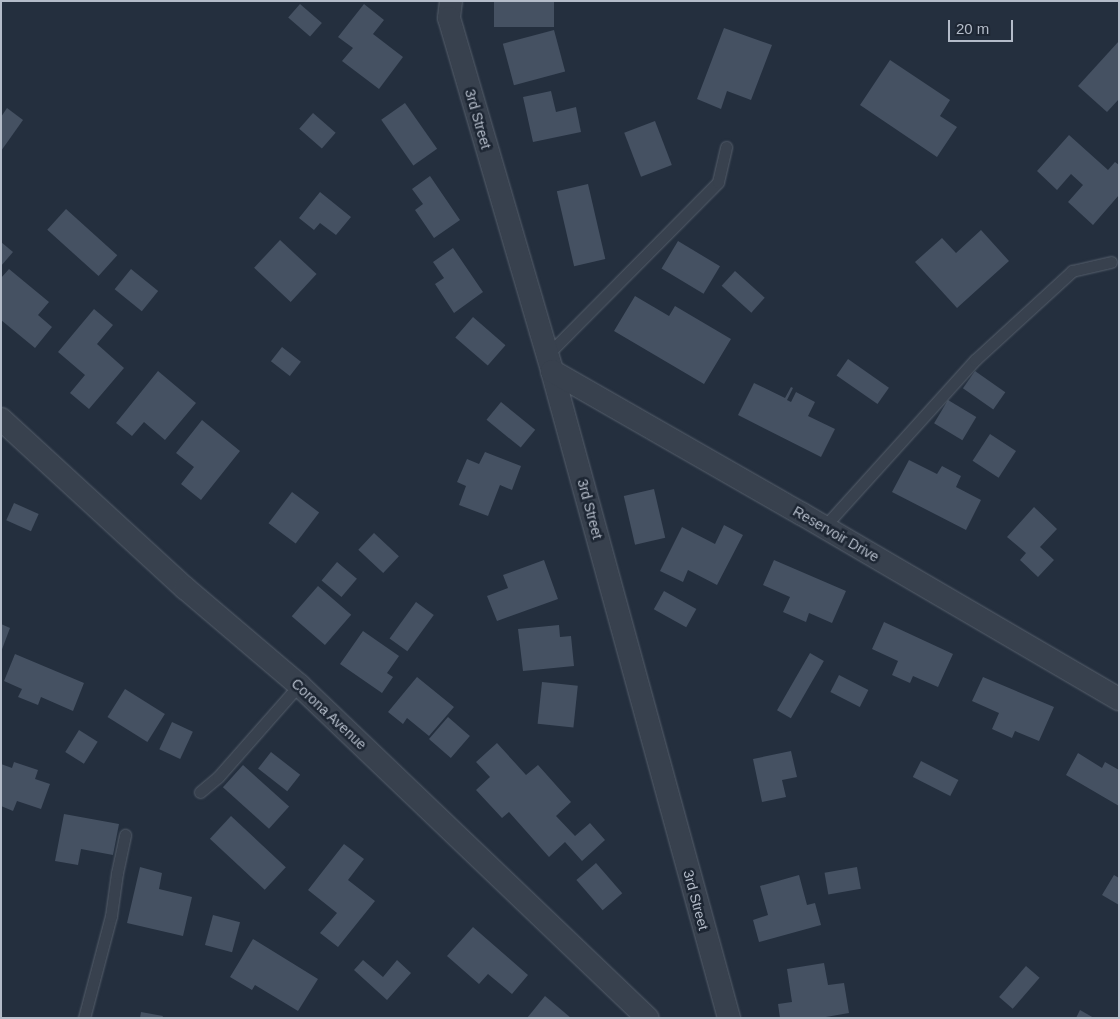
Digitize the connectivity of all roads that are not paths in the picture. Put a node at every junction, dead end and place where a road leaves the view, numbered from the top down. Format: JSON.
{"nodes":[{"id":1,"x":451,"y":1,"type":"edge"},
{"id":2,"x":726,"y":147,"type":"dead end"},
{"id":3,"x":1111,"y":262,"type":"dead end"},
{"id":4,"x":549,"y":363,"type":"junction"},
{"id":5,"x":1,"y":419,"type":"edge"},
{"id":6,"x":824,"y":527,"type":"junction"},
{"id":7,"x":299,"y":684,"type":"junction"},
{"id":8,"x":1119,"y":699,"type":"edge"},
{"id":9,"x":200,"y":792,"type":"dead end"},
{"id":10,"x":125,"y":835,"type":"dead end"},
{"id":11,"x":84,"y":1018,"type":"edge"},
{"id":12,"x":648,"y":1018,"type":"edge"},
{"id":13,"x":729,"y":1018,"type":"edge"}],
"edges":[{"from":1,"to":4,"type":"street","name":"3rd Street"},
{"from":2,"to":4,"type":"lane"},
{"from":3,"to":6,"type":"lane"},
{"from":4,"to":6,"type":"street","name":"Reservoir Drive"},
{"from":4,"to":13,"type":"street","name":"3rd Street"},
{"from":5,"to":7,"type":"street","name":"Corona Avenue"},
{"from":6,"to":8,"type":"street","name":"Reservoir Drive"},
{"from":7,"to":9,"type":"lane"},
{"from":7,"to":12,"type":"street","name":"Corona Avenue"},
{"from":10,"to":11,"type":"lane"}]}
